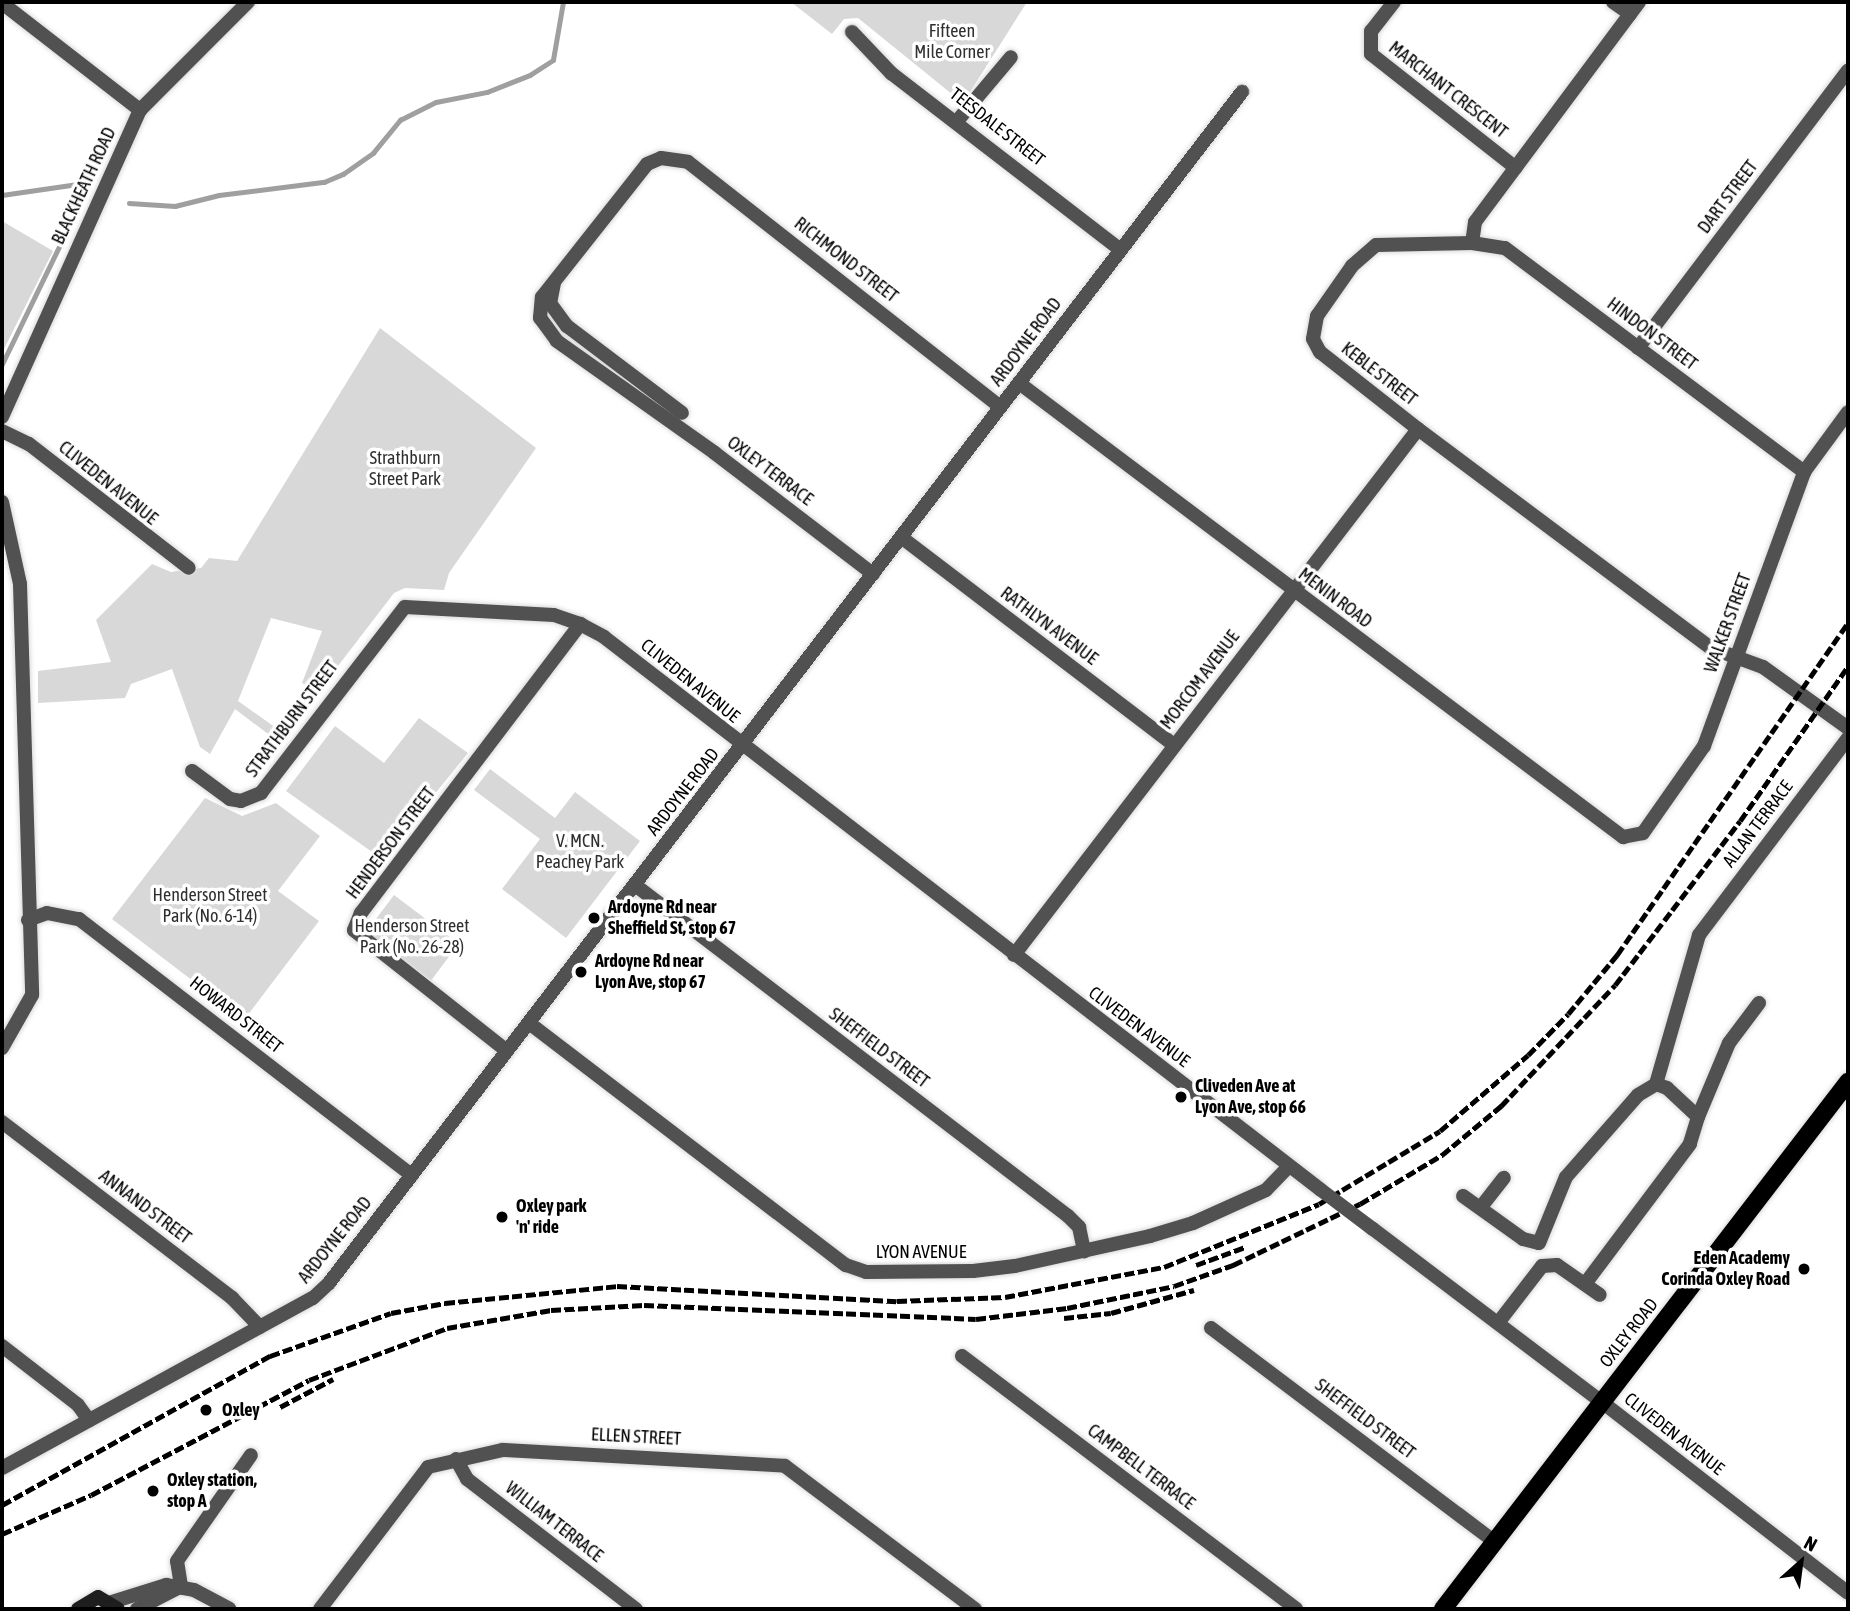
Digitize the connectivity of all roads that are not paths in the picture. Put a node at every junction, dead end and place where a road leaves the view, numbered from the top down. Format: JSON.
{"nodes":[{"id":1,"x":248,"y":2,"type":"edge"},
{"id":2,"x":1394,"y":2,"type":"edge"},
{"id":3,"x":1614,"y":2,"type":"edge"},
{"id":4,"x":1639,"y":2,"type":"edge"},
{"id":5,"x":2,"y":3,"type":"edge"},
{"id":6,"x":1630,"y":14,"type":"junction"},
{"id":7,"x":852,"y":32,"type":"dead end"},
{"id":8,"x":1011,"y":57,"type":"dead end"},
{"id":9,"x":1848,"y":70,"type":"edge"},
{"id":10,"x":1242,"y":92,"type":"dead end"},
{"id":11,"x":140,"y":110,"type":"junction"},
{"id":12,"x":958,"y":120,"type":"junction"},
{"id":13,"x":661,"y":158,"type":"joint"},
{"id":14,"x":1516,"y":168,"type":"junction"},
{"id":15,"x":1472,"y":243,"type":"junction"},
{"id":16,"x":1121,"y":250,"type":"junction"},
{"id":17,"x":555,"y":282,"type":"junction"},
{"id":18,"x":1638,"y":348,"type":"junction"},
{"id":19,"x":1019,"y":383,"type":"junction"},
{"id":20,"x":651,"y":392,"type":"junction"},
{"id":21,"x":640,"y":404,"type":"junction"},
{"id":22,"x":1001,"y":407,"type":"junction"},
{"id":23,"x":1848,"y":412,"type":"edge"},
{"id":24,"x":682,"y":413,"type":"dead end"},
{"id":25,"x":2,"y":417,"type":"edge"},
{"id":26,"x":1418,"y":429,"type":"junction"},
{"id":27,"x":2,"y":431,"type":"edge"},
{"id":28,"x":1804,"y":472,"type":"junction"},
{"id":29,"x":2,"y":502,"type":"edge"},
{"id":30,"x":901,"y":537,"type":"junction"},
{"id":31,"x":189,"y":568,"type":"dead end"},
{"id":32,"x":873,"y":574,"type":"junction"},
{"id":33,"x":1293,"y":590,"type":"junction"},
{"id":34,"x":405,"y":607,"type":"joint"},
{"id":35,"x":580,"y":624,"type":"junction"},
{"id":36,"x":1736,"y":658,"type":"junction"},
{"id":37,"x":1848,"y":728,"type":"edge"},
{"id":38,"x":1848,"y":738,"type":"edge"},
{"id":39,"x":1174,"y":745,"type":"junction"},
{"id":40,"x":742,"y":747,"type":"junction"},
{"id":41,"x":192,"y":771,"type":"dead end"},
{"id":42,"x":1631,"y":837,"type":"joint"},
{"id":43,"x":635,"y":885,"type":"junction"},
{"id":44,"x":28,"y":920,"type":"junction"},
{"id":45,"x":1014,"y":955,"type":"junction"},
{"id":46,"x":1759,"y":1003,"type":"dead end"},
{"id":47,"x":529,"y":1023,"type":"junction"},
{"id":48,"x":2,"y":1048,"type":"edge"},
{"id":49,"x":507,"y":1051,"type":"junction"},
{"id":50,"x":1848,"y":1082,"type":"edge"},
{"id":51,"x":1656,"y":1084,"type":"junction"},
{"id":52,"x":1698,"y":1117,"type":"junction"},
{"id":53,"x":2,"y":1122,"type":"edge"},
{"id":54,"x":1289,"y":1166,"type":"junction"},
{"id":55,"x":412,"y":1175,"type":"junction"},
{"id":56,"x":1504,"y":1178,"type":"dead end"},
{"id":57,"x":1463,"y":1196,"type":"dead end"},
{"id":58,"x":1480,"y":1207,"type":"junction"},
{"id":59,"x":1539,"y":1243,"type":"junction"},
{"id":60,"x":1084,"y":1251,"type":"junction"},
{"id":61,"x":1542,"y":1266,"type":"junction"},
{"id":62,"x":1585,"y":1284,"type":"junction"},
{"id":63,"x":1600,"y":1295,"type":"dead end"},
{"id":64,"x":1498,"y":1323,"type":"junction"},
{"id":65,"x":260,"y":1327,"type":"junction"},
{"id":66,"x":1211,"y":1328,"type":"dead end"},
{"id":67,"x":2,"y":1346,"type":"edge"},
{"id":68,"x":962,"y":1356,"type":"dead end"},
{"id":69,"x":1602,"y":1402,"type":"junction"},
{"id":70,"x":89,"y":1420,"type":"junction"},
{"id":71,"x":251,"y":1455,"type":"dead end"},
{"id":72,"x":456,"y":1459,"type":"junction"},
{"id":73,"x":2,"y":1468,"type":"edge"},
{"id":74,"x":1495,"y":1542,"type":"junction"},
{"id":75,"x":181,"y":1586,"type":"junction"},
{"id":76,"x":1848,"y":1593,"type":"edge"},
{"id":77,"x":115,"y":1606,"type":"edge"},
{"id":78,"x":77,"y":1609,"type":"edge"},
{"id":79,"x":138,"y":1609,"type":"edge"},
{"id":80,"x":229,"y":1609,"type":"edge"},
{"id":81,"x":320,"y":1609,"type":"edge"},
{"id":82,"x":636,"y":1609,"type":"edge"},
{"id":83,"x":975,"y":1609,"type":"edge"},
{"id":84,"x":1296,"y":1609,"type":"edge"},
{"id":85,"x":1443,"y":1609,"type":"edge"}],
"edges":[{"from":1,"to":11,"type":"street","name":"BLACKHEATH ROAD"},
{"from":2,"to":14,"type":"street","name":"MARCHANT CRESCENT"},
{"from":3,"to":6,"type":"street"},
{"from":4,"to":6,"type":"street"},
{"from":5,"to":11,"type":"street"},
{"from":6,"to":14,"type":"street"},
{"from":7,"to":12,"type":"street","name":"TEESDALE STREET"},
{"from":8,"to":12,"type":"street"},
{"from":9,"to":18,"type":"street","name":"DART STREET"},
{"from":10,"to":16,"type":"street","name":"ARDOYNE ROAD"},
{"from":11,"to":25,"type":"street","name":"BLACKHEATH ROAD"},
{"from":12,"to":16,"type":"street","name":"TEESDALE STREET"},
{"from":13,"to":17,"type":"street","name":"OXLEY TERRACE"},
{"from":13,"to":22,"type":"street","name":"RICHMOND STREET"},
{"from":14,"to":15,"type":"street"},
{"from":15,"to":18,"type":"street","name":"HINDON STREET"},
{"from":15,"to":26,"type":"street","name":"KEBLE STREET"},
{"from":16,"to":19,"type":"street","name":"ARDOYNE ROAD"},
{"from":17,"to":20,"type":"street"},
{"from":17,"to":21,"type":"street","name":"OXLEY TERRACE"},
{"from":18,"to":28,"type":"street","name":"HINDON STREET"},
{"from":19,"to":22,"type":"street","name":"ARDOYNE ROAD"},
{"from":19,"to":33,"type":"street","name":"MENIN ROAD"},
{"from":20,"to":21,"type":"street"},
{"from":20,"to":24,"type":"street"},
{"from":21,"to":32,"type":"street","name":"OXLEY TERRACE"},
{"from":22,"to":30,"type":"street","name":"ARDOYNE ROAD"},
{"from":23,"to":28,"type":"street","name":"WALKER STREET"},
{"from":26,"to":33,"type":"street","name":"MORCOM AVENUE"},
{"from":26,"to":36,"type":"street","name":"KEBLE STREET"},
{"from":27,"to":31,"type":"street","name":"CLIVEDEN AVENUE"},
{"from":28,"to":36,"type":"street","name":"WALKER STREET"},
{"from":29,"to":44,"type":"street"},
{"from":30,"to":32,"type":"street","name":"ARDOYNE ROAD"},
{"from":30,"to":39,"type":"street","name":"RATHLYN AVENUE"},
{"from":32,"to":40,"type":"street","name":"ARDOYNE ROAD"},
{"from":33,"to":39,"type":"street","name":"MORCOM AVENUE"},
{"from":33,"to":42,"type":"street","name":"MENIN ROAD"},
{"from":34,"to":35,"type":"street","name":"CLIVEDEN AVENUE"},
{"from":34,"to":41,"type":"street","name":"STRATHBURN STREET"},
{"from":35,"to":40,"type":"street","name":"CLIVEDEN AVENUE"},
{"from":35,"to":49,"type":"street","name":"HENDERSON STREET"},
{"from":36,"to":37,"type":"street"},
{"from":36,"to":42,"type":"street","name":"WALKER STREET"},
{"from":38,"to":51,"type":"street","name":"ALLAN TERRACE"},
{"from":39,"to":45,"type":"street","name":"MORCOM AVENUE"},
{"from":40,"to":43,"type":"street","name":"ARDOYNE ROAD"},
{"from":40,"to":45,"type":"street","name":"CLIVEDEN AVENUE"},
{"from":43,"to":47,"type":"street","name":"ARDOYNE ROAD"},
{"from":43,"to":60,"type":"street","name":"SHEFFIELD STREET"},
{"from":44,"to":48,"type":"street"},
{"from":44,"to":55,"type":"street","name":"HOWARD STREET"},
{"from":45,"to":54,"type":"street","name":"CLIVEDEN AVENUE"},
{"from":46,"to":52,"type":"street"},
{"from":47,"to":49,"type":"street","name":"ARDOYNE ROAD"},
{"from":47,"to":60,"type":"street","name":"LYON AVENUE"},
{"from":49,"to":55,"type":"street","name":"ARDOYNE ROAD"},
{"from":50,"to":69,"type":"main road","name":"OXLEY ROAD"},
{"from":51,"to":52,"type":"street"},
{"from":51,"to":59,"type":"street"},
{"from":52,"to":62,"type":"street"},
{"from":53,"to":65,"type":"street","name":"ANNAND STREET"},
{"from":54,"to":60,"type":"street","name":"LYON AVENUE"},
{"from":54,"to":64,"type":"street","name":"CLIVEDEN AVENUE","bridge":true},
{"from":55,"to":65,"type":"street","name":"ARDOYNE ROAD"},
{"from":56,"to":58,"type":"street"},
{"from":57,"to":58,"type":"street"},
{"from":58,"to":59,"type":"street"},
{"from":59,"to":61,"type":"street"},
{"from":61,"to":62,"type":"street"},
{"from":61,"to":64,"type":"street"},
{"from":62,"to":63,"type":"street"},
{"from":64,"to":69,"type":"street","name":"CLIVEDEN AVENUE"},
{"from":65,"to":70,"type":"street","name":"ARDOYNE ROAD"},
{"from":66,"to":74,"type":"street","name":"SHEFFIELD STREET"},
{"from":67,"to":70,"type":"street"},
{"from":68,"to":84,"type":"street","name":"CAMPBELL TERRACE"},
{"from":69,"to":74,"type":"main road","name":"OXLEY ROAD"},
{"from":69,"to":76,"type":"street","name":"CLIVEDEN AVENUE"},
{"from":70,"to":73,"type":"street","name":"ARDOYNE ROAD"},
{"from":71,"to":75,"type":"street"},
{"from":72,"to":81,"type":"street","name":"ELLEN STREET"},
{"from":72,"to":82,"type":"street","name":"WILLIAM TERRACE"},
{"from":72,"to":83,"type":"street","name":"ELLEN STREET"},
{"from":74,"to":85,"type":"main road","name":"OXLEY ROAD"},
{"from":75,"to":77,"type":"street"},
{"from":75,"to":79,"type":"street"},
{"from":75,"to":80,"type":"street"},
{"from":77,"to":78,"type":"main road"}]}
